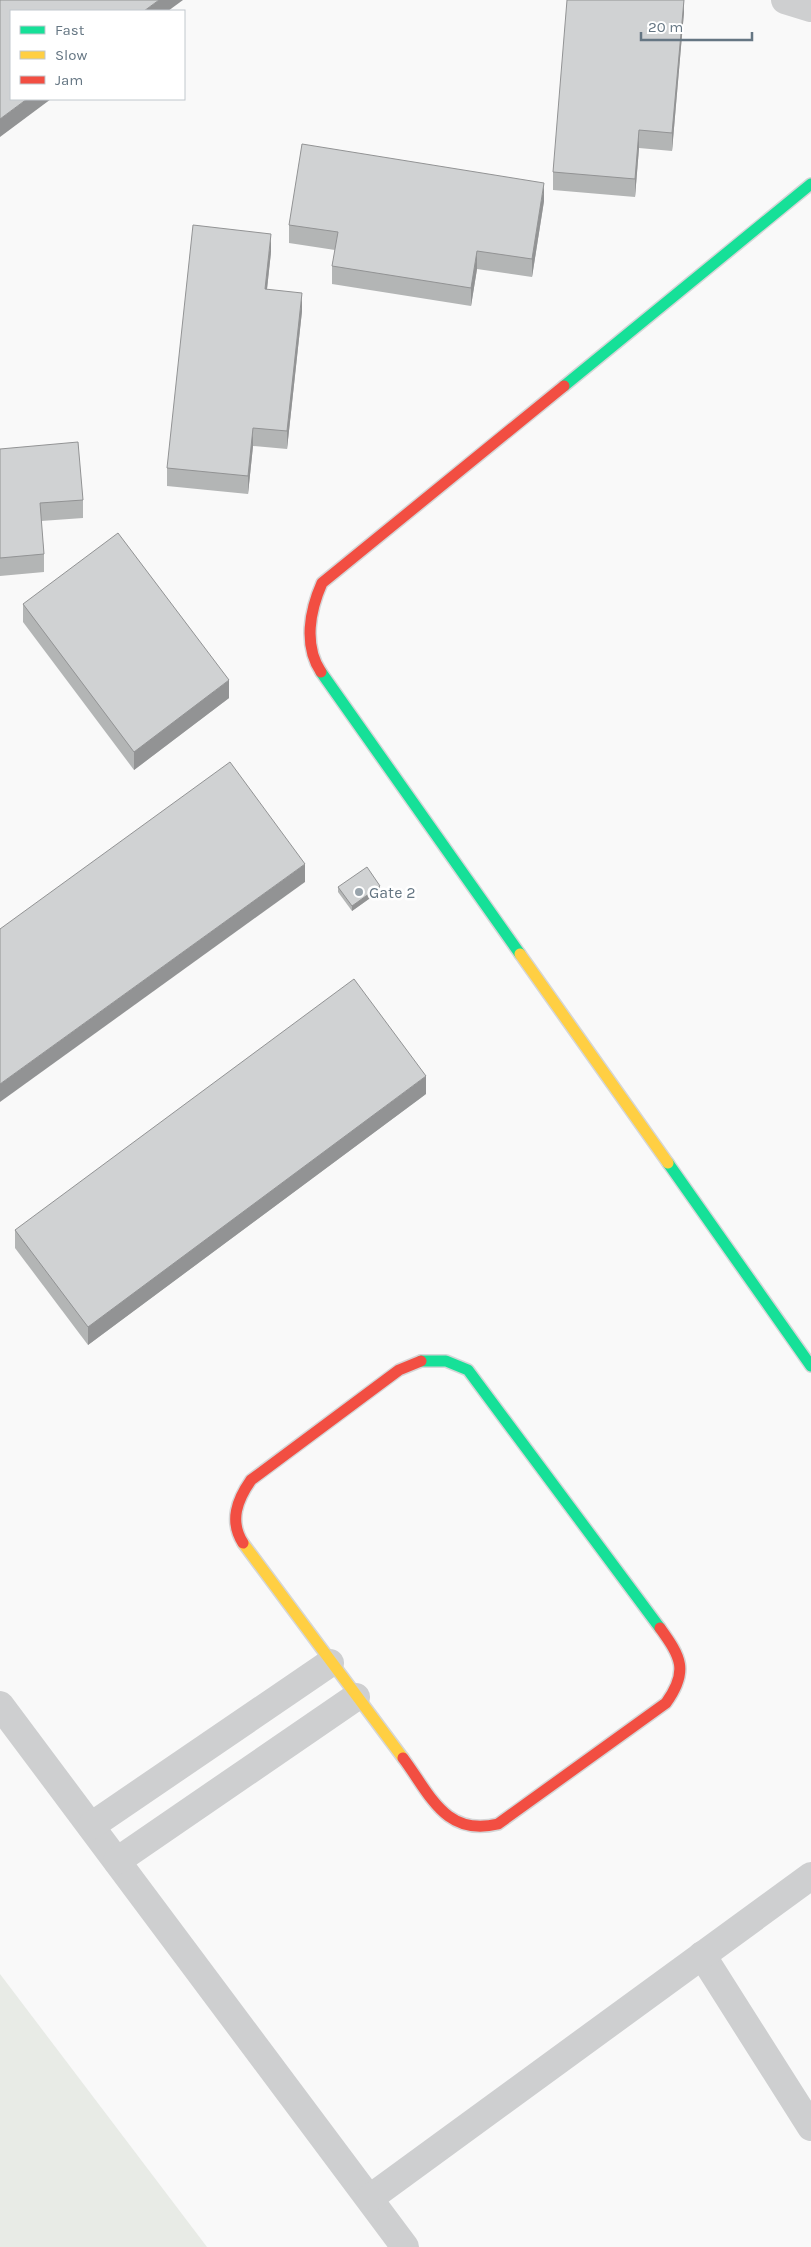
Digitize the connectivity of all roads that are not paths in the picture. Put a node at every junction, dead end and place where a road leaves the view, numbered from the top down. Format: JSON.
{"nodes":[{"id":1,"x":785,"y":0,"type":"edge"},
{"id":2,"x":811,"y":8,"type":"edge"},
{"id":3,"x":811,"y":184,"type":"edge"},
{"id":4,"x":811,"y":1366,"type":"edge"},
{"id":5,"x":330,"y":1663,"type":"junction"},
{"id":6,"x":356,"y":1697,"type":"junction"},
{"id":7,"x":0,"y":1705,"type":"edge"},
{"id":8,"x":91,"y":1826,"type":"junction"},
{"id":9,"x":117,"y":1861,"type":"junction"},
{"id":10,"x":811,"y":1876,"type":"edge"},
{"id":11,"x":702,"y":1955,"type":"junction"},
{"id":12,"x":811,"y":2127,"type":"edge"},
{"id":13,"x":370,"y":2198,"type":"junction"},
{"id":14,"x":405,"y":2247,"type":"edge"}],
"edges":[{"from":1,"to":2,"type":"street"},
{"from":3,"to":4,"type":"street"},
{"from":5,"to":6,"type":"street"},
{"from":5,"to":6,"type":"street"},
{"from":5,"to":8,"type":"street"},
{"from":6,"to":9,"type":"street"},
{"from":7,"to":8,"type":"street"},
{"from":8,"to":9,"type":"street"},
{"from":9,"to":13,"type":"street"},
{"from":10,"to":11,"type":"street"},
{"from":11,"to":12,"type":"street"},
{"from":11,"to":13,"type":"street"},
{"from":13,"to":14,"type":"street"}]}
